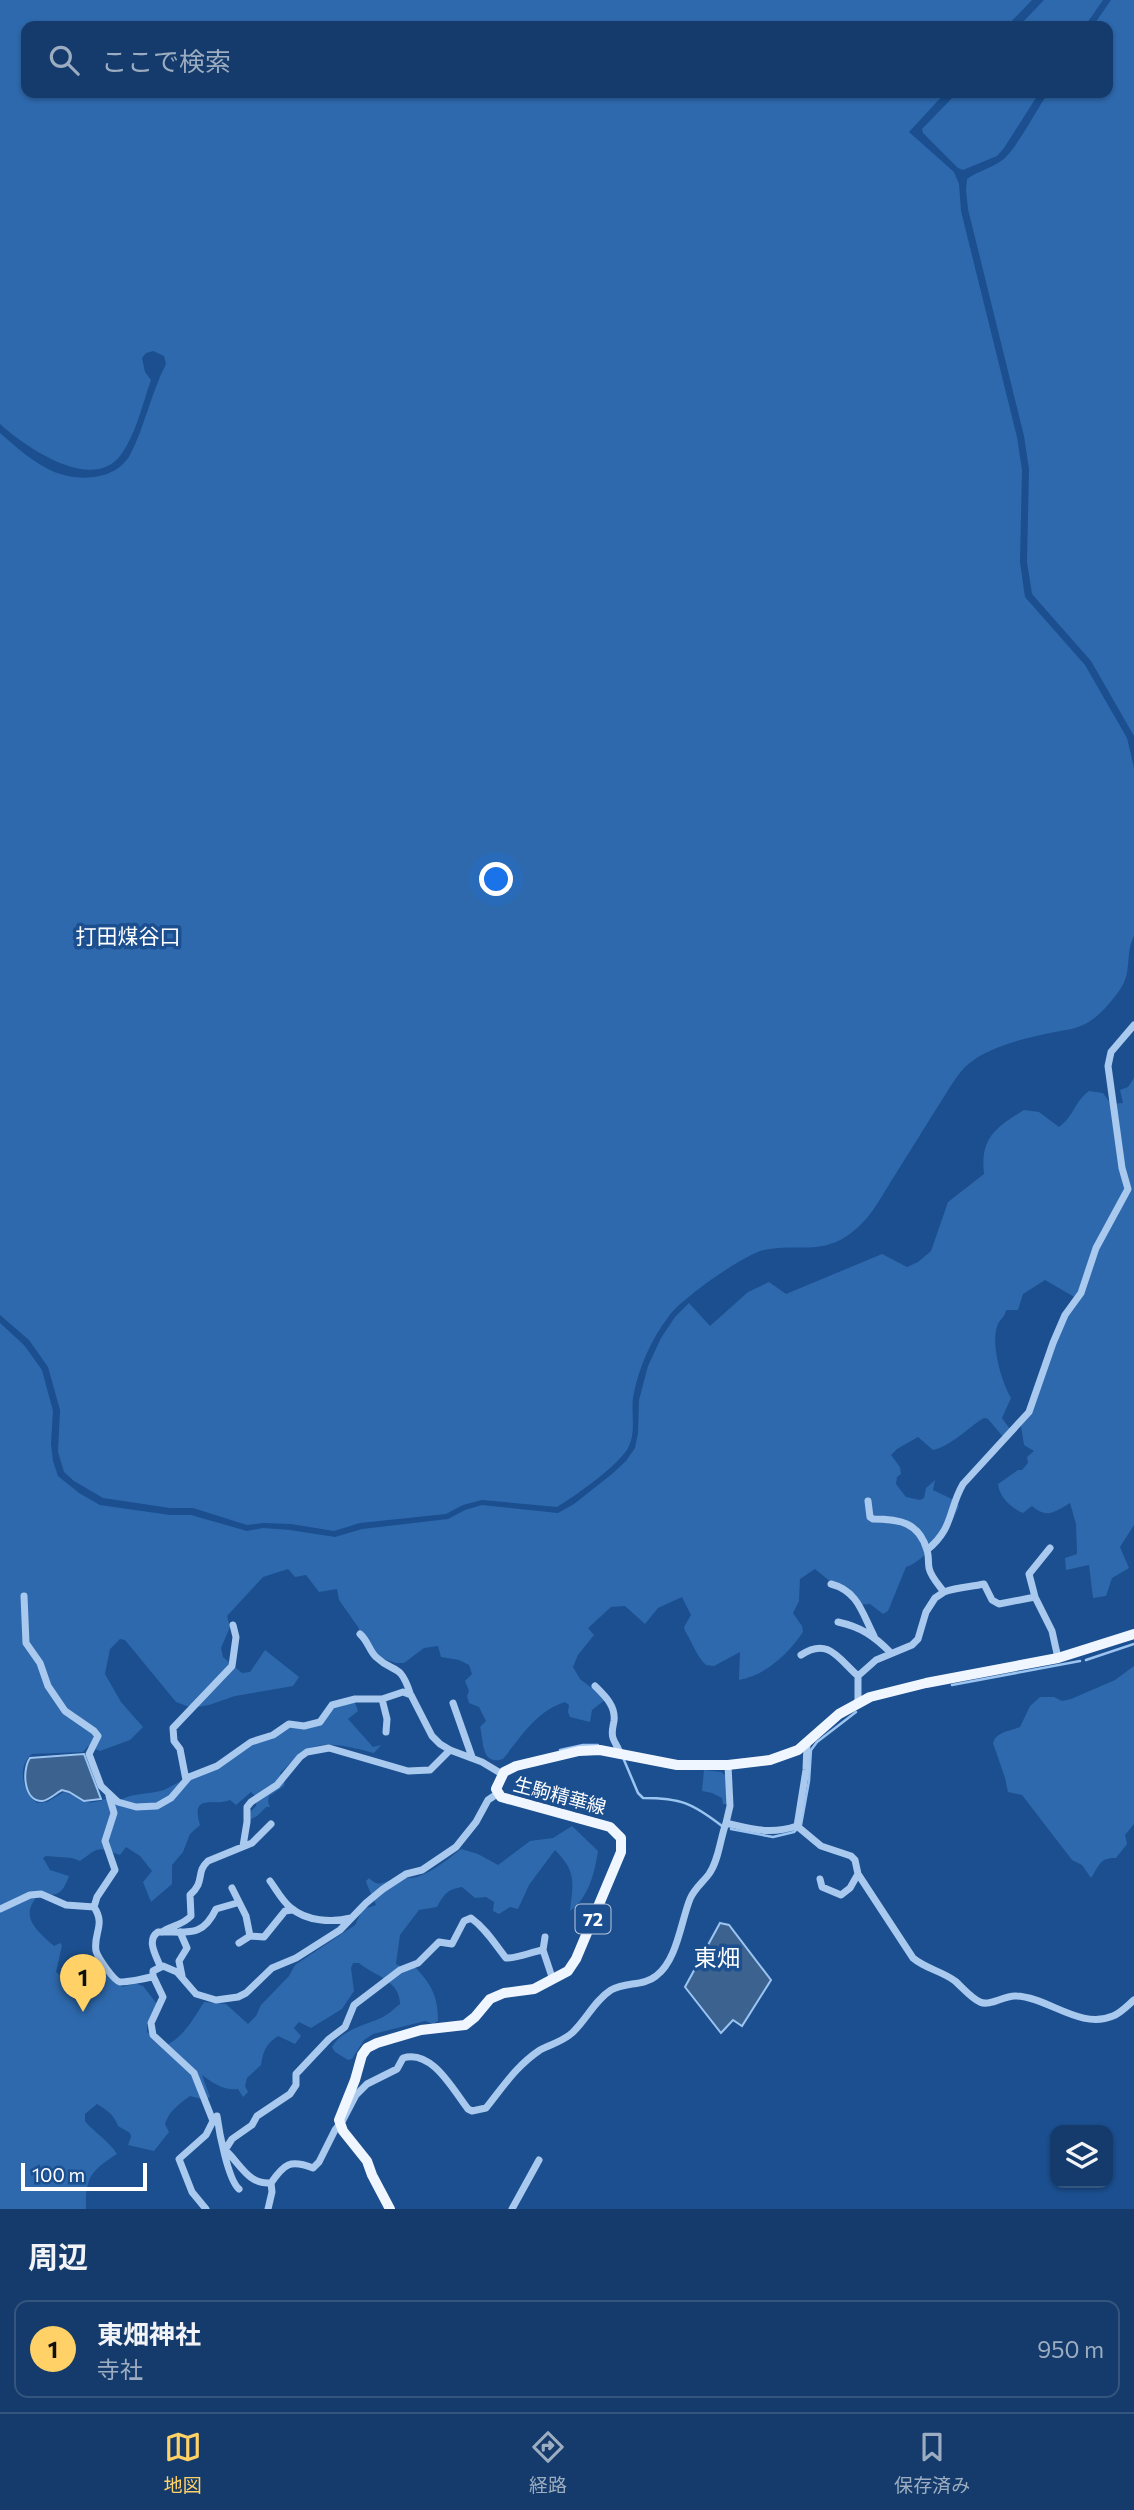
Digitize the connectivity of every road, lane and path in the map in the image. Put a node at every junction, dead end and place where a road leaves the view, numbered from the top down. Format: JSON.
{"nodes":[{"id":1,"x":1134,"y":1025,"type":"edge"},
{"id":2,"x":868,"y":1501,"type":"dead end"},
{"id":3,"x":1050,"y":1548,"type":"dead end"},
{"id":4,"x":927,"y":1550,"type":"junction"},
{"id":5,"x":831,"y":1584,"type":"dead end"},
{"id":6,"x":944,"y":1592,"type":"junction"},
{"id":7,"x":24,"y":1596,"type":"dead end"},
{"id":8,"x":1035,"y":1597,"type":"junction"},
{"id":9,"x":838,"y":1622,"type":"dead end"},
{"id":10,"x":233,"y":1625,"type":"dead end"},
{"id":11,"x":360,"y":1634,"type":"dead end"},
{"id":12,"x":1134,"y":1634,"type":"edge"},
{"id":13,"x":874,"y":1636,"type":"junction"},
{"id":14,"x":890,"y":1652,"type":"junction"},
{"id":15,"x":801,"y":1655,"type":"dead end"},
{"id":16,"x":1058,"y":1658,"type":"junction"},
{"id":17,"x":858,"y":1675,"type":"junction"},
{"id":18,"x":595,"y":1686,"type":"dead end"},
{"id":19,"x":410,"y":1693,"type":"junction"},
{"id":20,"x":382,"y":1699,"type":"junction"},
{"id":21,"x":858,"y":1702,"type":"junction"},
{"id":22,"x":453,"y":1703,"type":"dead end"},
{"id":23,"x":386,"y":1732,"type":"dead end"},
{"id":24,"x":807,"y":1744,"type":"junction"},
{"id":25,"x":450,"y":1750,"type":"junction"},
{"id":26,"x":620,"y":1754,"type":"junction"},
{"id":27,"x":472,"y":1757,"type":"junction"},
{"id":28,"x":728,"y":1765,"type":"junction"},
{"id":29,"x":502,"y":1774,"type":"junction"},
{"id":30,"x":186,"y":1780,"type":"junction"},
{"id":31,"x":109,"y":1794,"type":"junction"},
{"id":32,"x":497,"y":1794,"type":"junction"},
{"id":33,"x":271,"y":1824,"type":"dead end"},
{"id":34,"x":726,"y":1824,"type":"junction"},
{"id":35,"x":797,"y":1826,"type":"junction"},
{"id":36,"x":243,"y":1846,"type":"junction"},
{"id":37,"x":858,"y":1874,"type":"junction"},
{"id":38,"x":820,"y":1879,"type":"dead end"},
{"id":39,"x":270,"y":1881,"type":"dead end"},
{"id":40,"x":232,"y":1888,"type":"dead end"},
{"id":41,"x":237,"y":1903,"type":"junction"},
{"id":42,"x":94,"y":1907,"type":"junction"},
{"id":43,"x":0,"y":1909,"type":"edge"},
{"id":44,"x":292,"y":1910,"type":"junction"},
{"id":45,"x":351,"y":1918,"type":"junction"},
{"id":46,"x":162,"y":1932,"type":"junction"},
{"id":47,"x":180,"y":1932,"type":"junction"},
{"id":48,"x":250,"y":1936,"type":"junction"},
{"id":49,"x":545,"y":1937,"type":"dead end"},
{"id":50,"x":239,"y":1943,"type":"dead end"},
{"id":51,"x":543,"y":1950,"type":"junction"},
{"id":52,"x":160,"y":1966,"type":"junction"},
{"id":53,"x":153,"y":1976,"type":"junction"},
{"id":54,"x":183,"y":1977,"type":"junction"},
{"id":55,"x":553,"y":1980,"type":"junction"},
{"id":56,"x":1134,"y":2000,"type":"edge"},
{"id":57,"x":212,"y":2116,"type":"junction"},
{"id":58,"x":340,"y":2125,"type":"junction"},
{"id":59,"x":225,"y":2150,"type":"junction"},
{"id":60,"x":539,"y":2160,"type":"dead end"},
{"id":61,"x":271,"y":2183,"type":"junction"},
{"id":62,"x":239,"y":2189,"type":"dead end"},
{"id":63,"x":206,"y":2209,"type":"edge"},
{"id":64,"x":268,"y":2209,"type":"edge"},
{"id":65,"x":390,"y":2209,"type":"edge"},
{"id":66,"x":512,"y":2209,"type":"edge"}],
"edges":[{"from":1,"to":4,"type":"street"},
{"from":2,"to":4,"type":"street"},
{"from":3,"to":8,"type":"street"},
{"from":4,"to":6,"type":"street"},
{"from":5,"to":13,"type":"street"},
{"from":6,"to":8,"type":"street"},
{"from":6,"to":14,"type":"street"},
{"from":7,"to":31,"type":"street"},
{"from":8,"to":16,"type":"street"},
{"from":9,"to":13,"type":"street"},
{"from":10,"to":30,"type":"street"},
{"from":11,"to":19,"type":"street"},
{"from":12,"to":16,"type":"main road","name":"生駒精華線"},
{"from":13,"to":14,"type":"street"},
{"from":14,"to":17,"type":"street"},
{"from":15,"to":17,"type":"street"},
{"from":16,"to":21,"type":"main road","name":"生駒精華線"},
{"from":17,"to":21,"type":"street"},
{"from":18,"to":26,"type":"street"},
{"from":19,"to":20,"type":"street"},
{"from":19,"to":25,"type":"street"},
{"from":20,"to":23,"type":"street"},
{"from":20,"to":30,"type":"street"},
{"from":21,"to":24,"type":"main road","name":"生駒精華線"},
{"from":22,"to":27,"type":"street"},
{"from":24,"to":28,"type":"main road","name":"生駒精華線"},
{"from":24,"to":35,"type":"street"},
{"from":25,"to":27,"type":"street"},
{"from":25,"to":36,"type":"street"},
{"from":26,"to":28,"type":"main road","name":"生駒精華線"},
{"from":26,"to":29,"type":"main road","name":"生駒精華線"},
{"from":27,"to":29,"type":"street"},
{"from":28,"to":34,"type":"street"},
{"from":29,"to":32,"type":"main road","name":"生駒精華線"},
{"from":30,"to":31,"type":"street"},
{"from":31,"to":42,"type":"street"},
{"from":32,"to":45,"type":"street"},
{"from":32,"to":55,"type":"main road","name":"生駒精華線","number":"72"},
{"from":33,"to":36,"type":"street"},
{"from":34,"to":35,"type":"street"},
{"from":34,"to":58,"type":"street"},
{"from":35,"to":37,"type":"street"},
{"from":36,"to":46,"type":"street"},
{"from":37,"to":38,"type":"street"},
{"from":37,"to":56,"type":"street"},
{"from":39,"to":44,"type":"street"},
{"from":40,"to":41,"type":"street"},
{"from":41,"to":47,"type":"street"},
{"from":41,"to":48,"type":"street"},
{"from":42,"to":43,"type":"street"},
{"from":42,"to":53,"type":"street"},
{"from":44,"to":45,"type":"street"},
{"from":44,"to":48,"type":"street"},
{"from":45,"to":54,"type":"street"},
{"from":46,"to":47,"type":"street"},
{"from":46,"to":52,"type":"street"},
{"from":47,"to":54,"type":"street"},
{"from":48,"to":50,"type":"street"},
{"from":49,"to":51,"type":"street"},
{"from":51,"to":55,"type":"street"},
{"from":51,"to":59,"type":"street"},
{"from":52,"to":53,"type":"street"},
{"from":52,"to":54,"type":"street"},
{"from":53,"to":57,"type":"street"},
{"from":55,"to":58,"type":"main road","name":"生駒精華線","number":"72"},
{"from":57,"to":59,"type":"street"},
{"from":57,"to":63,"type":"street"},
{"from":58,"to":61,"type":"street"},
{"from":58,"to":65,"type":"main road"},
{"from":59,"to":61,"type":"street"},
{"from":59,"to":62,"type":"street"},
{"from":60,"to":66,"type":"street"},
{"from":61,"to":64,"type":"street"}]}
